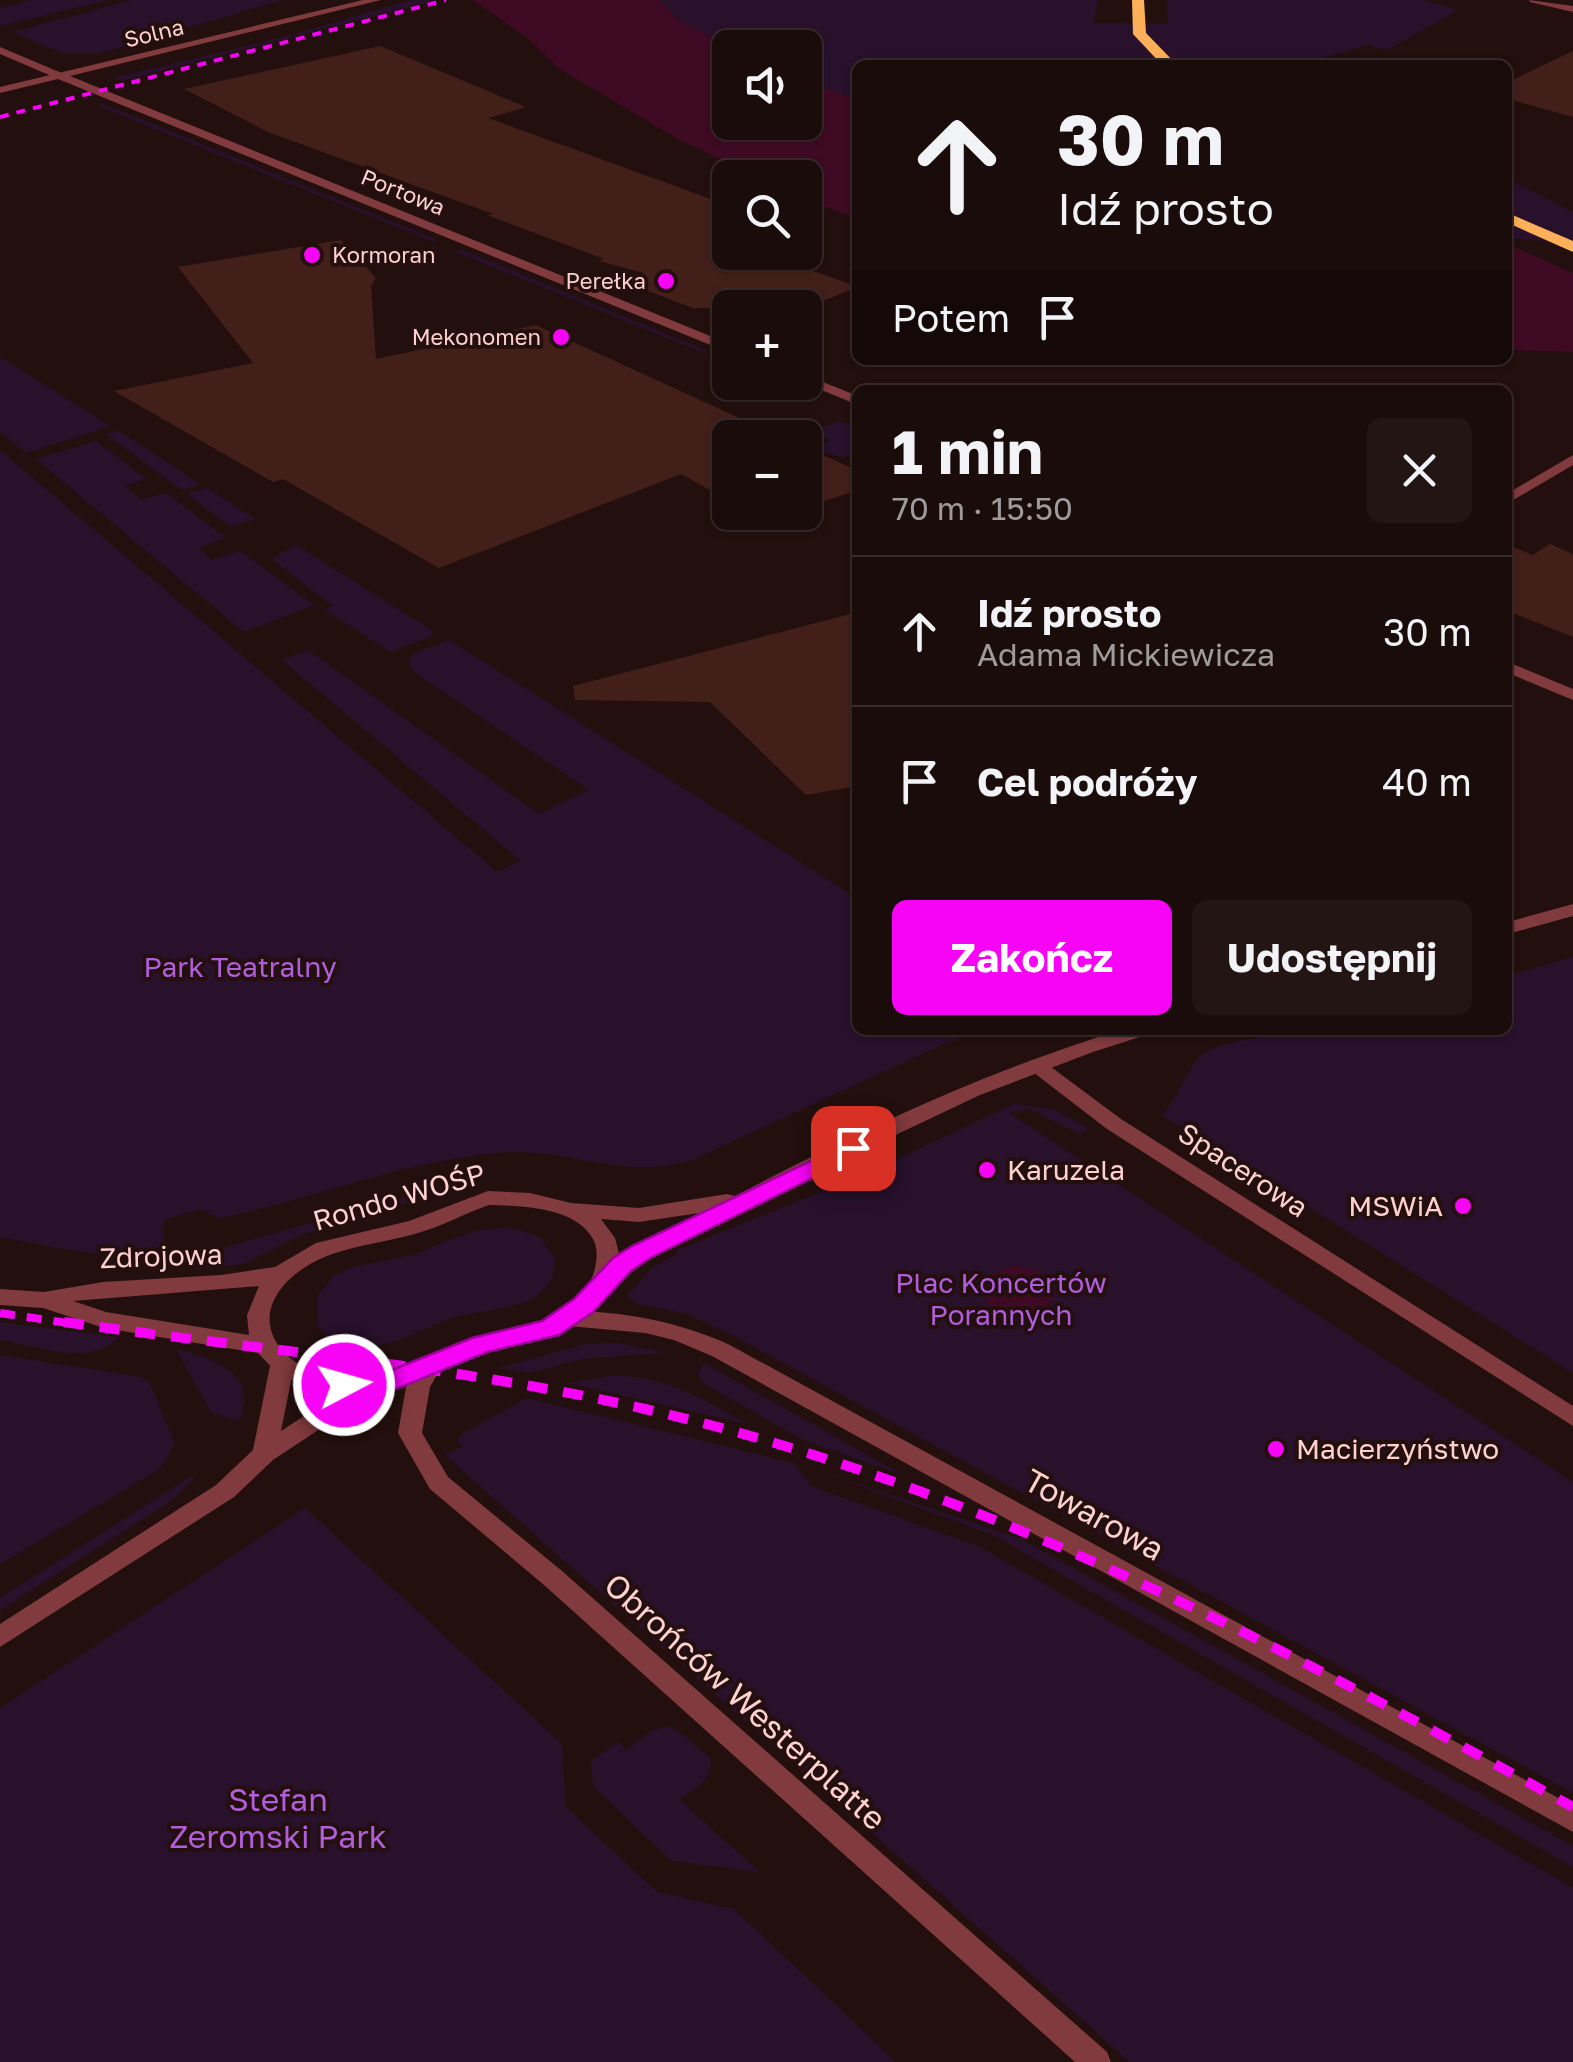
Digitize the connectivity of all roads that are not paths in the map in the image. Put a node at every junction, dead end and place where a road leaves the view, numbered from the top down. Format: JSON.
{"nodes":[{"id":1,"x":376,"y":0,"type":"edge"},
{"id":2,"x":1138,"y":0,"type":"edge"},
{"id":3,"x":1534,"y":0,"type":"edge"},
{"id":4,"x":1573,"y":9,"type":"edge"},
{"id":5,"x":0,"y":50,"type":"edge"},
{"id":6,"x":1165,"y":60,"type":"edge"},
{"id":7,"x":60,"y":76,"type":"junction"},
{"id":8,"x":0,"y":90,"type":"edge"},
{"id":9,"x":1512,"y":220,"type":"edge"},
{"id":10,"x":1573,"y":247,"type":"edge"},
{"id":11,"x":712,"y":342,"type":"edge"},
{"id":12,"x":822,"y":386,"type":"edge"},
{"id":13,"x":852,"y":399,"type":"edge"},
{"id":14,"x":1573,"y":459,"type":"edge"},
{"id":15,"x":1512,"y":497,"type":"edge"},
{"id":16,"x":1512,"y":669,"type":"edge"},
{"id":17,"x":1573,"y":694,"type":"edge"},
{"id":18,"x":1569,"y":912,"type":"edge"},
{"id":19,"x":1512,"y":927,"type":"edge"},
{"id":20,"x":1126,"y":1035,"type":"edge"},
{"id":21,"x":1036,"y":1064,"type":"junction"},
{"id":22,"x":754,"y":1194,"type":"junction"},
{"id":23,"x":573,"y":1210,"type":"junction"},
{"id":24,"x":280,"y":1274,"type":"junction"},
{"id":25,"x":602,"y":1284,"type":"junction"},
{"id":26,"x":0,"y":1297,"type":"edge"},
{"id":27,"x":44,"y":1300,"type":"junction"},
{"id":28,"x":566,"y":1320,"type":"junction"},
{"id":29,"x":266,"y":1346,"type":"junction"},
{"id":30,"x":282,"y":1366,"type":"junction"},
{"id":31,"x":428,"y":1368,"type":"junction"},
{"id":32,"x":368,"y":1385,"type":"junction"},
{"id":33,"x":1573,"y":1417,"type":"edge"},
{"id":34,"x":264,"y":1454,"type":"junction"},
{"id":35,"x":0,"y":1638,"type":"edge"},
{"id":36,"x":1573,"y":1820,"type":"edge"},
{"id":37,"x":1096,"y":2062,"type":"edge"}],
"edges":[{"from":1,"to":7,"type":"street","name":"Solna"},
{"from":2,"to":6,"type":"main road"},
{"from":3,"to":4,"type":"street"},
{"from":5,"to":7,"type":"street","name":"Portowa"},
{"from":7,"to":8,"type":"street","name":"Solna"},
{"from":7,"to":11,"type":"street","name":"Portowa"},
{"from":9,"to":10,"type":"main road"},
{"from":12,"to":13,"type":"street"},
{"from":14,"to":15,"type":"street"},
{"from":16,"to":17,"type":"street"},
{"from":18,"to":19,"type":"street"},
{"from":20,"to":21,"type":"street"},
{"from":21,"to":22,"type":"street"},
{"from":21,"to":33,"type":"street","name":"Spacerowa"},
{"from":22,"to":23,"type":"street","name":"Rondo WOŚP"},
{"from":22,"to":25,"type":"street"},
{"from":23,"to":24,"type":"street","name":"Rondo WOŚP"},
{"from":23,"to":25,"type":"street"},
{"from":24,"to":27,"type":"street","name":"Zdrojowa"},
{"from":24,"to":29,"type":"street"},
{"from":25,"to":28,"type":"street"},
{"from":26,"to":27,"type":"street","name":"Zdrojowa"},
{"from":27,"to":29,"type":"street","name":"Zdrojowa"},
{"from":28,"to":31,"type":"street"},
{"from":28,"to":36,"type":"street","name":"Towarowa"},
{"from":29,"to":30,"type":"street"},
{"from":30,"to":32,"type":"street"},
{"from":30,"to":34,"type":"street"},
{"from":31,"to":32,"type":"street"},
{"from":31,"to":37,"type":"street","name":"Obrońców Westerplatte"},
{"from":32,"to":34,"type":"street"},
{"from":34,"to":35,"type":"street"}]}
